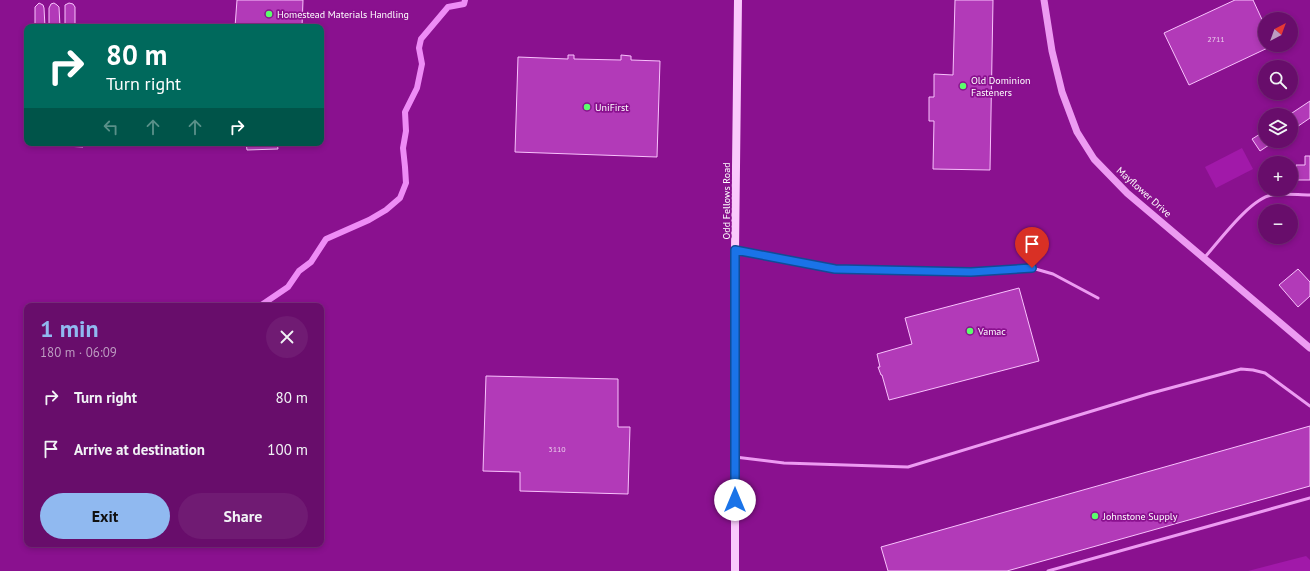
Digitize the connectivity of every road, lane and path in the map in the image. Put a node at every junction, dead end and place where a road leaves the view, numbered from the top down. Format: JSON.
{"nodes":[{"id":1,"x":738,"y":0,"type":"edge"},
{"id":2,"x":1044,"y":0,"type":"edge"},
{"id":3,"x":1310,"y":195,"type":"edge"},
{"id":4,"x":735,"y":250,"type":"junction"},
{"id":5,"x":1205,"y":257,"type":"junction"},
{"id":6,"x":1098,"y":298,"type":"dead end"},
{"id":7,"x":1310,"y":348,"type":"edge"},
{"id":8,"x":1310,"y":406,"type":"edge"},
{"id":9,"x":735,"y":457,"type":"junction"},
{"id":10,"x":1310,"y":498,"type":"edge"},
{"id":11,"x":735,"y":571,"type":"edge"},
{"id":12,"x":1048,"y":571,"type":"edge"}],
"edges":[{"from":1,"to":4,"type":"main road","name":"Odd Fellows Road"},
{"from":2,"to":5,"type":"street","name":"Mayflower Drive"},
{"from":3,"to":5,"type":"lane"},
{"from":4,"to":6,"type":"lane"},
{"from":4,"to":9,"type":"main road","name":"Odd Fellows Road"},
{"from":5,"to":7,"type":"street","name":"Mayflower Drive"},
{"from":8,"to":9,"type":"lane"},
{"from":9,"to":11,"type":"main road","name":"Odd Fellows Road"},
{"from":10,"to":12,"type":"lane"}]}
